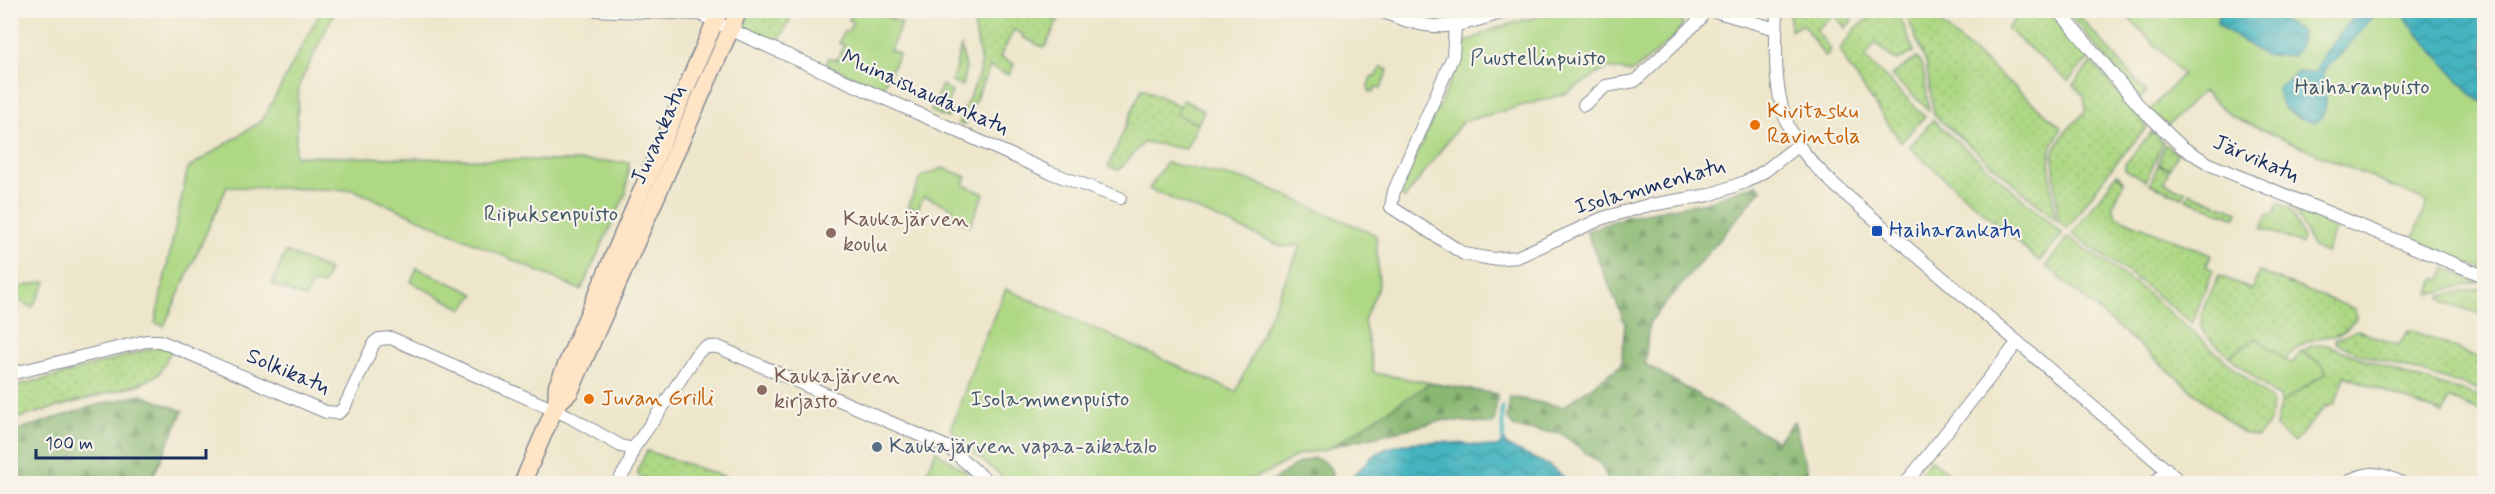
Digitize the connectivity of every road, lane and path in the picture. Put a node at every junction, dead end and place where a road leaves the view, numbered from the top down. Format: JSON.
{"nodes":[{"id":1,"x":593,"y":10,"type":"edge"},
{"id":2,"x":739,"y":10,"type":"edge"},
{"id":3,"x":1379,"y":10,"type":"edge"},
{"id":4,"x":1511,"y":10,"type":"edge"},
{"id":5,"x":1703,"y":10,"type":"edge"},
{"id":6,"x":1711,"y":10,"type":"edge"},
{"id":7,"x":1777,"y":10,"type":"edge"},
{"id":8,"x":2058,"y":10,"type":"edge"},
{"id":9,"x":717,"y":15,"type":"edge"},
{"id":10,"x":1455,"y":27,"type":"junction"},
{"id":11,"x":731,"y":28,"type":"junction"},
{"id":12,"x":1776,"y":29,"type":"junction"},
{"id":13,"x":1584,"y":105,"type":"dead end"},
{"id":14,"x":1798,"y":145,"type":"junction"},
{"id":15,"x":1120,"y":198,"type":"dead end"},
{"id":16,"x":2484,"y":276,"type":"edge"},
{"id":17,"x":2018,"y":342,"type":"junction"},
{"id":18,"x":10,"y":374,"type":"edge"},
{"id":19,"x":555,"y":408,"type":"junction"},
{"id":20,"x":633,"y":449,"type":"junction"},
{"id":21,"x":2167,"y":469,"type":"junction"},
{"id":22,"x":522,"y":483,"type":"edge"},
{"id":23,"x":617,"y":483,"type":"edge"},
{"id":24,"x":991,"y":483,"type":"edge"},
{"id":25,"x":1905,"y":483,"type":"edge"},
{"id":26,"x":2154,"y":483,"type":"edge"},
{"id":27,"x":2183,"y":483,"type":"edge"},
{"id":28,"x":2344,"y":483,"type":"edge"},
{"id":29,"x":2404,"y":483,"type":"edge"}],
"edges":[{"from":1,"to":9,"type":"street","name":"Muinaishaudankatu"},
{"from":2,"to":11,"type":"main road","name":"Juvankatu"},
{"from":3,"to":10,"type":"street"},
{"from":4,"to":10,"type":"street"},
{"from":5,"to":13,"type":"street"},
{"from":6,"to":12,"type":"street"},
{"from":7,"to":12,"type":"street"},
{"from":8,"to":16,"type":"street","name":"Järvikatu"},
{"from":9,"to":11,"type":"street","name":"Muinaishaudankatu"},
{"from":9,"to":19,"type":"main road","name":"Juvankatu"},
{"from":10,"to":14,"type":"street","name":"Isolammenkatu"},
{"from":11,"to":15,"type":"street","name":"Muinaishaudankatu"},
{"from":11,"to":19,"type":"main road","name":"Juvankatu"},
{"from":12,"to":14,"type":"street"},
{"from":14,"to":17,"type":"street"},
{"from":17,"to":21,"type":"street"},
{"from":17,"to":25,"type":"street"},
{"from":18,"to":19,"type":"street","name":"Solkikatu"},
{"from":19,"to":20,"type":"street","name":"Solkikatu"},
{"from":19,"to":22,"type":"main road","name":"Juvankatu"},
{"from":20,"to":23,"type":"street"},
{"from":20,"to":24,"type":"street"},
{"from":21,"to":26,"type":"street"},
{"from":21,"to":27,"type":"street"},
{"from":28,"to":29,"type":"street"}]}
